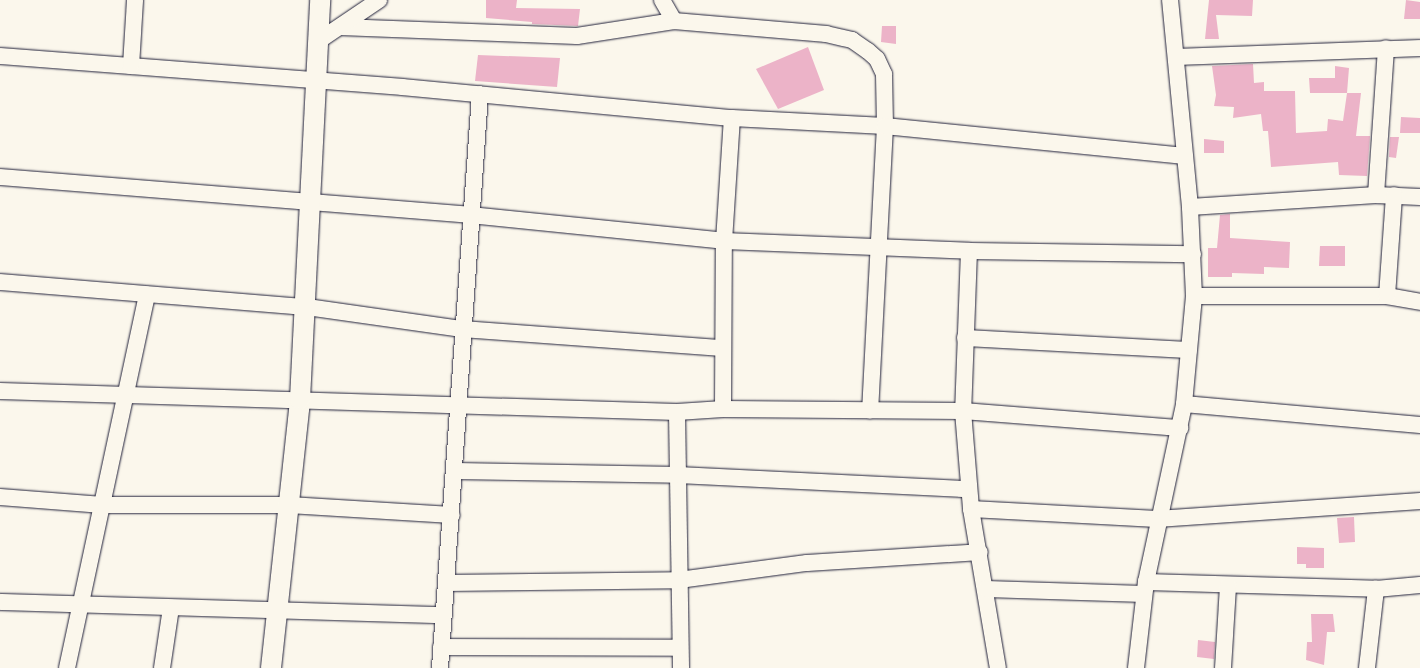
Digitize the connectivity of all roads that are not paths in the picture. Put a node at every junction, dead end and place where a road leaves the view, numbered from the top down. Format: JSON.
{"nodes":[{"id":1,"x":135,"y":0,"type":"edge"},
{"id":2,"x":320,"y":0,"type":"edge"},
{"id":3,"x":379,"y":0,"type":"edge"},
{"id":4,"x":662,"y":0,"type":"edge"},
{"id":5,"x":1170,"y":0,"type":"edge"},
{"id":6,"x":674,"y":21,"type":"junction"},
{"id":7,"x":340,"y":27,"type":"junction"},
{"id":8,"x":318,"y":42,"type":"junction"},
{"id":9,"x":1386,"y":48,"type":"junction"},
{"id":10,"x":1420,"y":48,"type":"edge"},
{"id":11,"x":0,"y":56,"type":"edge"},
{"id":12,"x":1177,"y":57,"type":"junction"},
{"id":13,"x":131,"y":66,"type":"junction"},
{"id":14,"x":314,"y":81,"type":"junction"},
{"id":15,"x":480,"y":94,"type":"junction"},
{"id":16,"x":732,"y":118,"type":"junction"},
{"id":17,"x":885,"y":126,"type":"junction"},
{"id":18,"x":1185,"y":156,"type":"junction"},
{"id":19,"x":0,"y":177,"type":"edge"},
{"id":20,"x":1376,"y":195,"type":"junction"},
{"id":21,"x":1394,"y":195,"type":"junction"},
{"id":22,"x":1420,"y":197,"type":"edge"},
{"id":23,"x":309,"y":203,"type":"junction"},
{"id":24,"x":1190,"y":207,"type":"junction"},
{"id":25,"x":470,"y":215,"type":"junction"},
{"id":26,"x":724,"y":242,"type":"junction"},
{"id":27,"x":880,"y":248,"type":"junction"},
{"id":28,"x":969,"y":251,"type":"junction"},
{"id":29,"x":1193,"y":254,"type":"junction"},
{"id":30,"x":0,"y":282,"type":"edge"},
{"id":31,"x":147,"y":294,"type":"junction"},
{"id":32,"x":1194,"y":296,"type":"junction"},
{"id":33,"x":1387,"y":296,"type":"junction"},
{"id":34,"x":1420,"y":302,"type":"edge"},
{"id":35,"x":307,"y":307,"type":"junction"},
{"id":36,"x":462,"y":329,"type":"junction"},
{"id":37,"x":965,"y":338,"type":"junction"},
{"id":38,"x":722,"y":348,"type":"junction"},
{"id":39,"x":1189,"y":350,"type":"junction"},
{"id":40,"x":0,"y":391,"type":"edge"},
{"id":41,"x":125,"y":394,"type":"junction"},
{"id":42,"x":300,"y":399,"type":"junction"},
{"id":43,"x":1184,"y":404,"type":"junction"},
{"id":44,"x":458,"y":406,"type":"junction"},
{"id":45,"x":723,"y":409,"type":"junction"},
{"id":46,"x":870,"y":411,"type":"junction"},
{"id":47,"x":963,"y":411,"type":"junction"},
{"id":48,"x":677,"y":412,"type":"junction"},
{"id":49,"x":1420,"y":425,"type":"edge"},
{"id":50,"x":1180,"y":428,"type":"junction"},
{"id":51,"x":456,"y":471,"type":"junction"},
{"id":52,"x":678,"y":475,"type":"junction"},
{"id":53,"x":969,"y":489,"type":"junction"},
{"id":54,"x":0,"y":497,"type":"edge"},
{"id":55,"x":1420,"y":501,"type":"edge"},
{"id":56,"x":103,"y":505,"type":"junction"},
{"id":57,"x":289,"y":505,"type":"junction"},
{"id":58,"x":971,"y":509,"type":"junction"},
{"id":59,"x":452,"y":515,"type":"junction"},
{"id":60,"x":1157,"y":519,"type":"junction"},
{"id":61,"x":980,"y":552,"type":"junction"},
{"id":62,"x":679,"y":580,"type":"junction"},
{"id":63,"x":446,"y":583,"type":"junction"},
{"id":64,"x":1420,"y":585,"type":"edge"},
{"id":65,"x":1228,"y":586,"type":"junction"},
{"id":66,"x":1145,"y":588,"type":"junction"},
{"id":67,"x":986,"y":589,"type":"junction"},
{"id":68,"x":1376,"y":589,"type":"junction"},
{"id":69,"x":0,"y":602,"type":"edge"},
{"id":70,"x":81,"y":606,"type":"junction"},
{"id":71,"x":171,"y":608,"type":"junction"},
{"id":72,"x":277,"y":610,"type":"junction"},
{"id":73,"x":443,"y":615,"type":"junction"},
{"id":74,"x":441,"y":647,"type":"junction"},
{"id":75,"x":680,"y":648,"type":"junction"},
{"id":76,"x":67,"y":668,"type":"edge"},
{"id":77,"x":162,"y":668,"type":"edge"},
{"id":78,"x":271,"y":668,"type":"edge"},
{"id":79,"x":440,"y":668,"type":"edge"},
{"id":80,"x":681,"y":668,"type":"edge"},
{"id":81,"x":998,"y":668,"type":"edge"},
{"id":82,"x":1136,"y":668,"type":"edge"},
{"id":83,"x":1222,"y":668,"type":"edge"},
{"id":84,"x":1367,"y":668,"type":"edge"}],
"edges":[{"from":1,"to":13,"type":"street"},
{"from":2,"to":8,"type":"street"},
{"from":3,"to":7,"type":"street"},
{"from":4,"to":6,"type":"street"},
{"from":5,"to":12,"type":"street"},
{"from":6,"to":7,"type":"street"},
{"from":6,"to":17,"type":"street"},
{"from":7,"to":8,"type":"street"},
{"from":8,"to":14,"type":"street"},
{"from":9,"to":10,"type":"street"},
{"from":9,"to":12,"type":"street"},
{"from":9,"to":20,"type":"street"},
{"from":11,"to":13,"type":"street"},
{"from":12,"to":18,"type":"street"},
{"from":13,"to":14,"type":"street"},
{"from":14,"to":15,"type":"street"},
{"from":14,"to":23,"type":"street"},
{"from":15,"to":16,"type":"street"},
{"from":15,"to":25,"type":"street"},
{"from":16,"to":17,"type":"street"},
{"from":16,"to":26,"type":"street"},
{"from":17,"to":18,"type":"street"},
{"from":17,"to":27,"type":"street"},
{"from":18,"to":24,"type":"street"},
{"from":19,"to":23,"type":"street"},
{"from":20,"to":21,"type":"street"},
{"from":20,"to":24,"type":"street"},
{"from":21,"to":22,"type":"street"},
{"from":21,"to":33,"type":"street"},
{"from":23,"to":25,"type":"street"},
{"from":23,"to":35,"type":"street"},
{"from":24,"to":29,"type":"street"},
{"from":25,"to":26,"type":"street"},
{"from":25,"to":36,"type":"street"},
{"from":26,"to":27,"type":"street"},
{"from":26,"to":38,"type":"street"},
{"from":27,"to":28,"type":"street"},
{"from":27,"to":46,"type":"street"},
{"from":28,"to":29,"type":"street"},
{"from":28,"to":37,"type":"street"},
{"from":29,"to":32,"type":"street"},
{"from":30,"to":31,"type":"street"},
{"from":31,"to":35,"type":"street"},
{"from":31,"to":41,"type":"street"},
{"from":32,"to":33,"type":"street"},
{"from":32,"to":39,"type":"street"},
{"from":33,"to":34,"type":"street"},
{"from":35,"to":36,"type":"street"},
{"from":35,"to":42,"type":"street"},
{"from":36,"to":38,"type":"street"},
{"from":36,"to":44,"type":"street"},
{"from":37,"to":39,"type":"street"},
{"from":37,"to":47,"type":"street"},
{"from":38,"to":45,"type":"street"},
{"from":39,"to":43,"type":"street"},
{"from":40,"to":41,"type":"street"},
{"from":41,"to":42,"type":"street"},
{"from":41,"to":56,"type":"street"},
{"from":42,"to":44,"type":"street"},
{"from":42,"to":57,"type":"street"},
{"from":43,"to":49,"type":"street"},
{"from":43,"to":50,"type":"street"},
{"from":44,"to":48,"type":"street"},
{"from":44,"to":51,"type":"street"},
{"from":45,"to":46,"type":"street"},
{"from":45,"to":48,"type":"street"},
{"from":46,"to":47,"type":"street"},
{"from":47,"to":50,"type":"street"},
{"from":47,"to":53,"type":"street"},
{"from":48,"to":52,"type":"street"},
{"from":50,"to":60,"type":"street"},
{"from":51,"to":52,"type":"street"},
{"from":51,"to":59,"type":"street"},
{"from":52,"to":53,"type":"street"},
{"from":52,"to":62,"type":"street"},
{"from":53,"to":58,"type":"street"},
{"from":54,"to":56,"type":"street"},
{"from":55,"to":60,"type":"street"},
{"from":56,"to":57,"type":"street"},
{"from":56,"to":70,"type":"street"},
{"from":57,"to":59,"type":"street"},
{"from":57,"to":72,"type":"street"},
{"from":58,"to":60,"type":"street"},
{"from":58,"to":61,"type":"street"},
{"from":59,"to":63,"type":"street"},
{"from":60,"to":66,"type":"street"},
{"from":61,"to":62,"type":"street"},
{"from":61,"to":67,"type":"street"},
{"from":62,"to":63,"type":"street"},
{"from":62,"to":75,"type":"street"},
{"from":63,"to":73,"type":"street"},
{"from":64,"to":68,"type":"street"},
{"from":65,"to":66,"type":"street"},
{"from":65,"to":68,"type":"street"},
{"from":65,"to":83,"type":"street"},
{"from":66,"to":67,"type":"street"},
{"from":66,"to":82,"type":"street"},
{"from":67,"to":81,"type":"street"},
{"from":68,"to":84,"type":"street"},
{"from":69,"to":70,"type":"street"},
{"from":70,"to":71,"type":"street"},
{"from":70,"to":76,"type":"street"},
{"from":71,"to":72,"type":"street"},
{"from":71,"to":77,"type":"street"},
{"from":72,"to":73,"type":"street"},
{"from":72,"to":78,"type":"street"},
{"from":73,"to":74,"type":"street"},
{"from":74,"to":75,"type":"street"},
{"from":74,"to":79,"type":"street"},
{"from":75,"to":80,"type":"street"}]}
